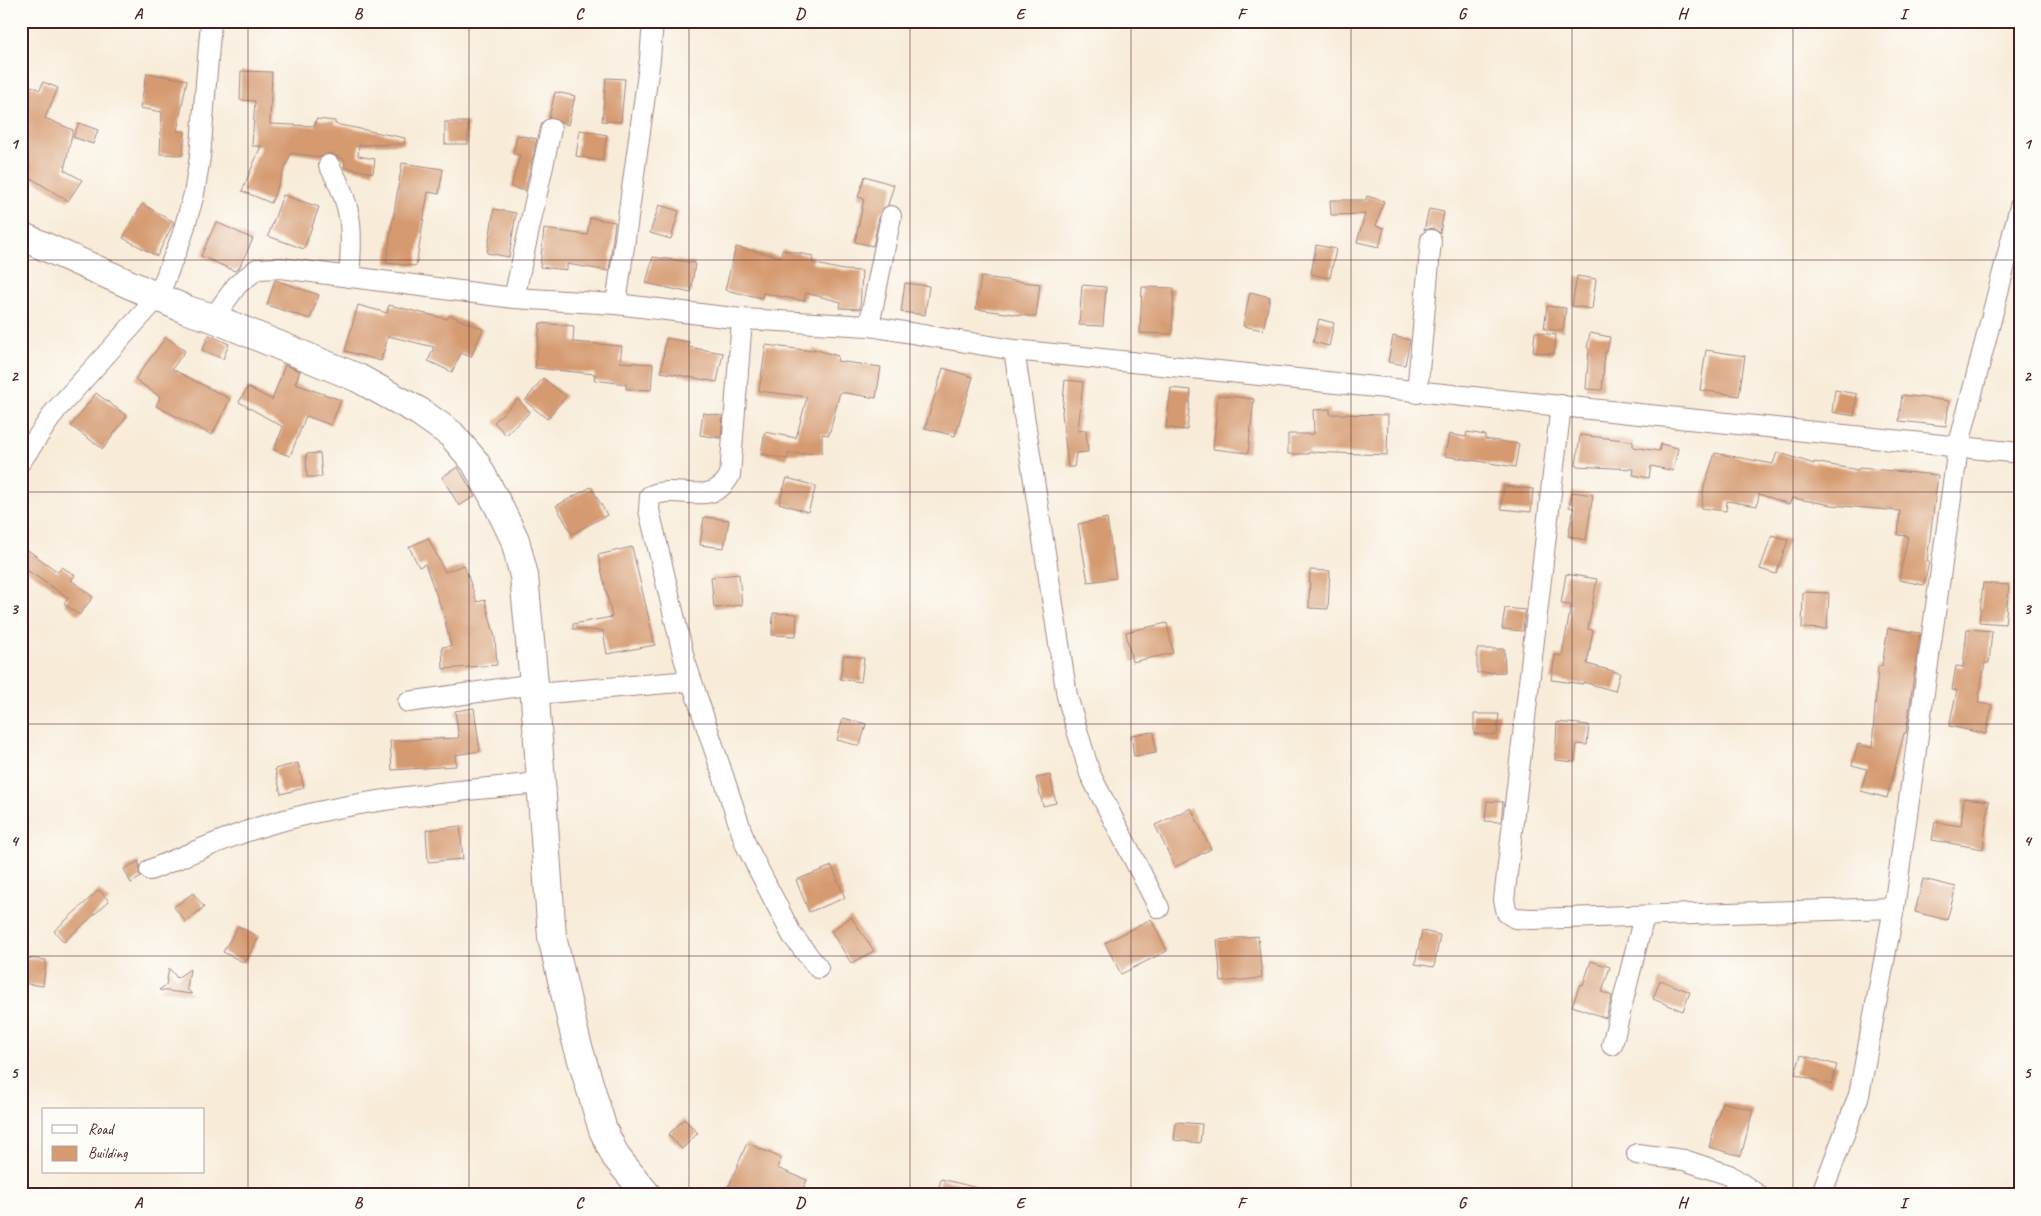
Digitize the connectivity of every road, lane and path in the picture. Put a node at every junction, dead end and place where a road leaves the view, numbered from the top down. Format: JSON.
{"nodes":[{"id":1,"x":211,"y":21,"type":"edge"},
{"id":2,"x":653,"y":21,"type":"edge"},
{"id":3,"x":551,"y":129,"type":"dead end"},
{"id":4,"x":329,"y":165,"type":"dead end"},
{"id":5,"x":2020,"y":206,"type":"edge"},
{"id":6,"x":891,"y":216,"type":"dead end"},
{"id":7,"x":21,"y":236,"type":"edge"},
{"id":8,"x":1431,"y":240,"type":"dead end"},
{"id":9,"x":349,"y":277,"type":"junction"},
{"id":10,"x":158,"y":297,"type":"junction"},
{"id":11,"x":514,"y":298,"type":"junction"},
{"id":12,"x":616,"y":304,"type":"junction"},
{"id":13,"x":213,"y":318,"type":"junction"},
{"id":14,"x":742,"y":319,"type":"junction"},
{"id":15,"x":869,"y":326,"type":"junction"},
{"id":16,"x":1014,"y":350,"type":"junction"},
{"id":17,"x":1417,"y":393,"type":"junction"},
{"id":18,"x":1561,"y":405,"type":"junction"},
{"id":19,"x":1958,"y":448,"type":"junction"},
{"id":20,"x":2020,"y":452,"type":"edge"},
{"id":21,"x":21,"y":461,"type":"edge"},
{"id":22,"x":691,"y":682,"type":"junction"},
{"id":23,"x":535,"y":689,"type":"junction"},
{"id":24,"x":408,"y":702,"type":"dead end"},
{"id":25,"x":540,"y":783,"type":"junction"},
{"id":26,"x":150,"y":870,"type":"dead end"},
{"id":27,"x":1159,"y":908,"type":"dead end"},
{"id":28,"x":1894,"y":908,"type":"junction"},
{"id":29,"x":1644,"y":916,"type":"junction"},
{"id":30,"x":818,"y":968,"type":"dead end"},
{"id":31,"x":1612,"y":1045,"type":"dead end"},
{"id":32,"x":1637,"y":1154,"type":"dead end"},
{"id":33,"x":647,"y":1195,"type":"edge"},
{"id":34,"x":1758,"y":1195,"type":"edge"},
{"id":35,"x":1821,"y":1195,"type":"edge"}],
"edges":[{"from":1,"to":10,"type":"street"},
{"from":2,"to":12,"type":"street"},
{"from":3,"to":11,"type":"street"},
{"from":4,"to":9,"type":"street"},
{"from":5,"to":19,"type":"street"},
{"from":6,"to":15,"type":"street"},
{"from":7,"to":10,"type":"highway"},
{"from":8,"to":17,"type":"street"},
{"from":9,"to":11,"type":"street"},
{"from":9,"to":13,"type":"street"},
{"from":10,"to":13,"type":"highway"},
{"from":10,"to":21,"type":"street"},
{"from":11,"to":12,"type":"street"},
{"from":12,"to":14,"type":"street"},
{"from":13,"to":23,"type":"highway"},
{"from":14,"to":15,"type":"street"},
{"from":14,"to":22,"type":"street"},
{"from":15,"to":16,"type":"street"},
{"from":16,"to":17,"type":"street"},
{"from":16,"to":27,"type":"street"},
{"from":17,"to":18,"type":"street"},
{"from":18,"to":19,"type":"street"},
{"from":18,"to":29,"type":"street"},
{"from":19,"to":20,"type":"street"},
{"from":19,"to":28,"type":"street"},
{"from":22,"to":23,"type":"street"},
{"from":22,"to":30,"type":"street"},
{"from":23,"to":24,"type":"street"},
{"from":23,"to":25,"type":"highway"},
{"from":25,"to":26,"type":"street"},
{"from":25,"to":33,"type":"highway"},
{"from":28,"to":29,"type":"street"},
{"from":28,"to":35,"type":"street"},
{"from":29,"to":31,"type":"street"},
{"from":32,"to":34,"type":"street"}]}
